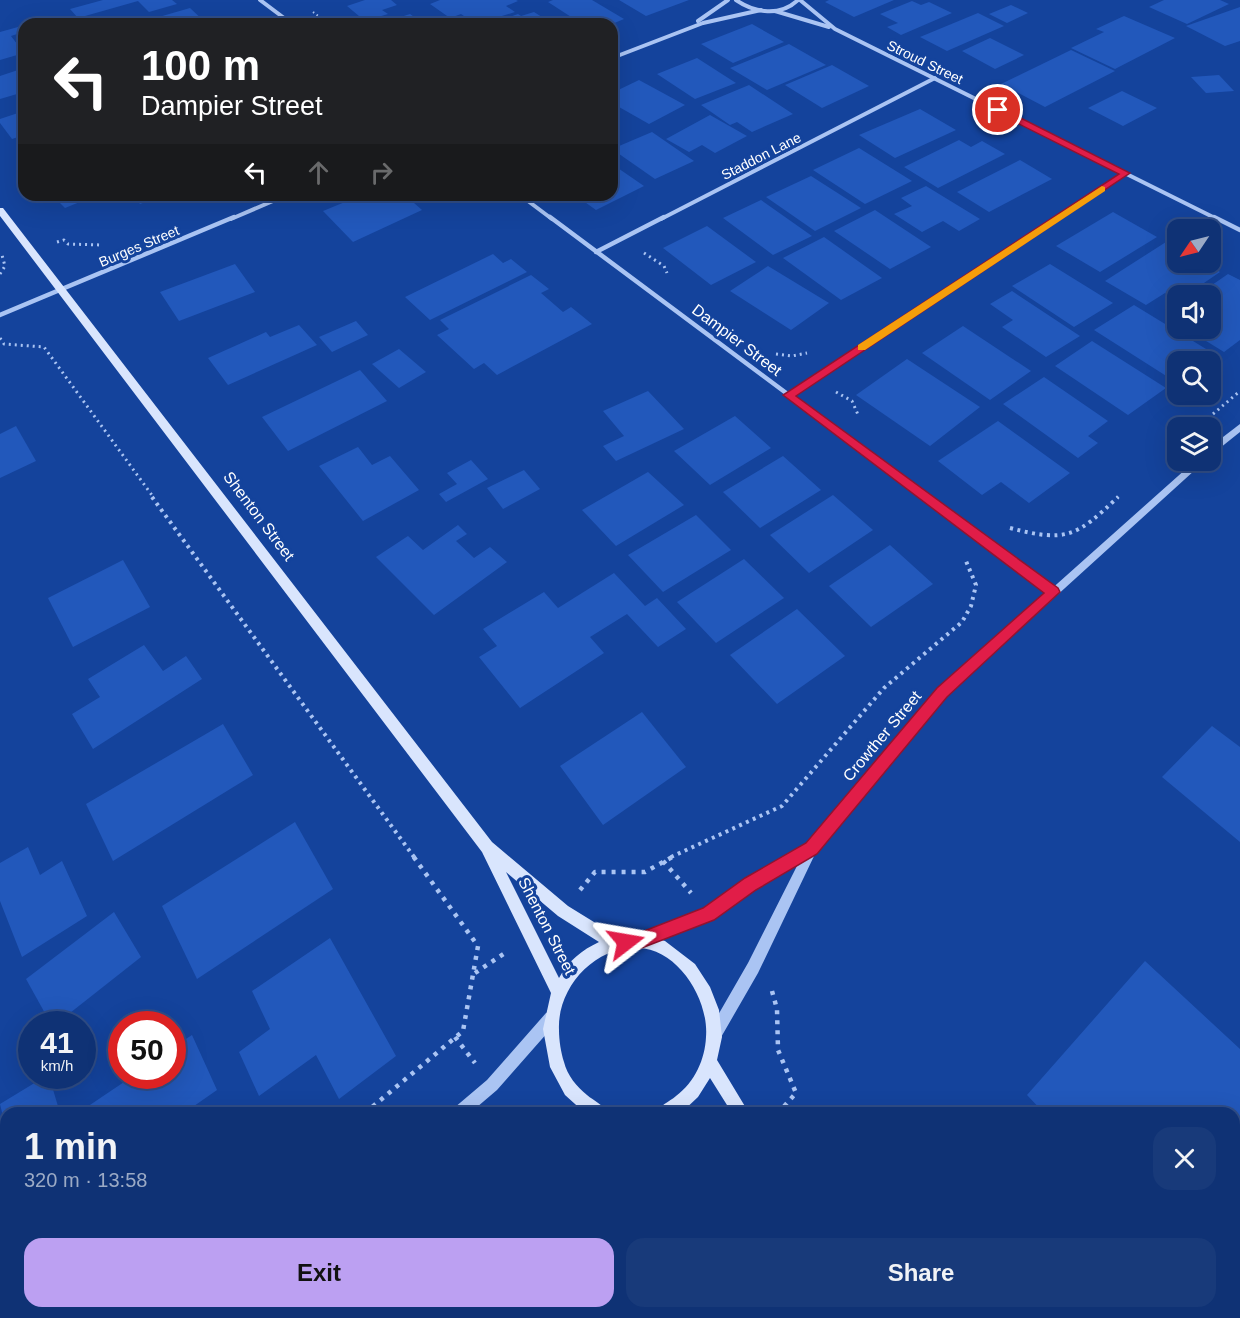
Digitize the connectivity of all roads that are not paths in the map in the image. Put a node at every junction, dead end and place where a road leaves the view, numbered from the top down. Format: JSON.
{"nodes":[{"id":1,"x":260,"y":0,"type":"edge"},
{"id":2,"x":728,"y":0,"type":"edge"},
{"id":3,"x":735,"y":0,"type":"edge"},
{"id":4,"x":799,"y":0,"type":"edge"},
{"id":5,"x":761,"y":10,"type":"junction"},
{"id":6,"x":772,"y":11,"type":"junction"},
{"id":7,"x":284,"y":18,"type":"edge"},
{"id":8,"x":695,"y":23,"type":"junction"},
{"id":9,"x":835,"y":29,"type":"junction"},
{"id":10,"x":618,"y":55,"type":"edge"},
{"id":11,"x":935,"y":78,"type":"junction"},
{"id":12,"x":1125,"y":173,"type":"junction"},
{"id":13,"x":273,"y":201,"type":"edge"},
{"id":14,"x":528,"y":201,"type":"edge"},
{"id":15,"x":0,"y":210,"type":"edge"},
{"id":16,"x":1240,"y":230,"type":"edge"},
{"id":17,"x":596,"y":252,"type":"junction"},
{"id":18,"x":62,"y":290,"type":"junction"},
{"id":19,"x":0,"y":315,"type":"edge"},
{"id":20,"x":788,"y":395,"type":"junction"},
{"id":21,"x":1240,"y":427,"type":"edge"},
{"id":22,"x":1221,"y":443,"type":"edge"},
{"id":23,"x":1190,"y":471,"type":"edge"},
{"id":24,"x":1053,"y":592,"type":"junction"},
{"id":25,"x":487,"y":847,"type":"junction"},
{"id":26,"x":812,"y":848,"type":"junction"},
{"id":27,"x":639,"y":941,"type":"junction"},
{"id":28,"x":614,"y":943,"type":"junction"},
{"id":29,"x":558,"y":991,"type":"junction"},
{"id":30,"x":551,"y":1018,"type":"junction"},
{"id":31,"x":714,"y":1035,"type":"junction"},
{"id":32,"x":710,"y":1063,"type":"junction"},
{"id":33,"x":466,"y":1107,"type":"edge"},
{"id":34,"x":591,"y":1107,"type":"edge"},
{"id":35,"x":677,"y":1107,"type":"edge"},
{"id":36,"x":737,"y":1107,"type":"edge"}],
"edges":[{"from":1,"to":7,"type":"street"},
{"from":2,"to":8,"type":"street"},
{"from":3,"to":5,"type":"street"},
{"from":4,"to":6,"type":"street"},
{"from":4,"to":9,"type":"street","name":"Stroud Street"},
{"from":5,"to":6,"type":"street"},
{"from":5,"to":8,"type":"street"},
{"from":6,"to":9,"type":"street"},
{"from":8,"to":10,"type":"street"},
{"from":9,"to":11,"type":"street","name":"Stroud Street"},
{"from":11,"to":12,"type":"street","name":"Stroud Street"},
{"from":11,"to":17,"type":"street","name":"Staddon Lane"},
{"from":12,"to":16,"type":"street","name":"Stroud Street"},
{"from":12,"to":20,"type":"street"},
{"from":13,"to":18,"type":"street","name":"Burges Street"},
{"from":14,"to":17,"type":"street","name":"Dampier Street"},
{"from":15,"to":18,"type":"main road","name":"Shenton Street"},
{"from":17,"to":20,"type":"street","name":"Dampier Street"},
{"from":18,"to":19,"type":"street","name":"Burges Street"},
{"from":18,"to":25,"type":"main road","name":"Shenton Street"},
{"from":20,"to":24,"type":"street","name":"Dampier Street"},
{"from":21,"to":22,"type":"street"},
{"from":23,"to":24,"type":"street","name":"Crowther Street"},
{"from":24,"to":26,"type":"street","name":"Crowther Street"},
{"from":25,"to":28,"type":"main road","name":"Shenton Street"},
{"from":25,"to":29,"type":"main road","name":"Shenton Street"},
{"from":26,"to":27,"type":"street","name":"Crowther Street"},
{"from":26,"to":31,"type":"street","name":"Crowther Street"},
{"from":27,"to":28,"type":"main road"},
{"from":27,"to":31,"type":"main road"},
{"from":28,"to":29,"type":"main road"},
{"from":29,"to":30,"type":"main road"},
{"from":30,"to":33,"type":"street"},
{"from":30,"to":34,"type":"main road"},
{"from":31,"to":32,"type":"main road"},
{"from":32,"to":35,"type":"main road"},
{"from":32,"to":36,"type":"main road"}]}
